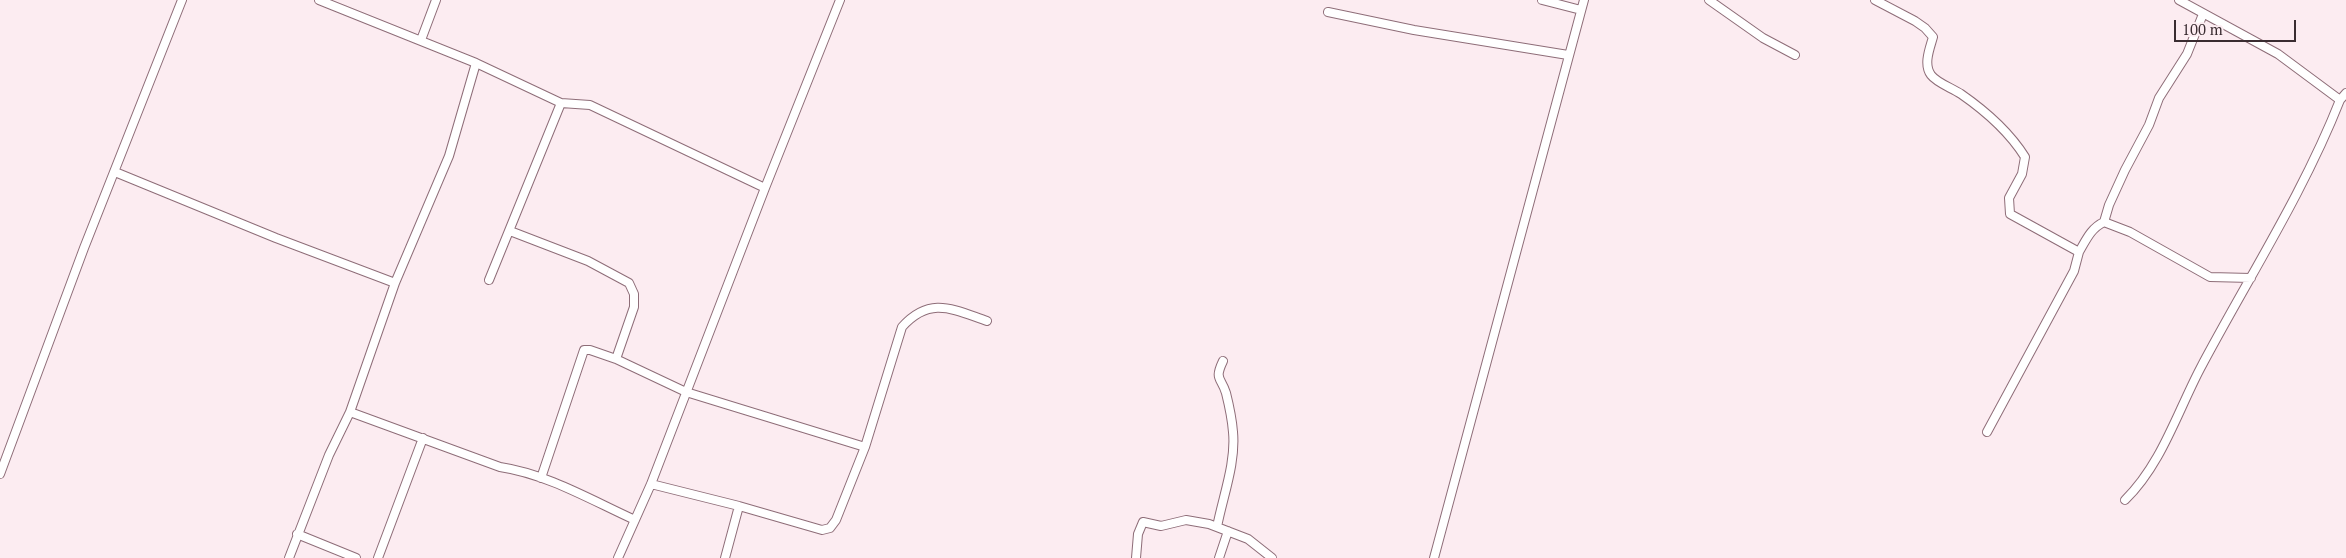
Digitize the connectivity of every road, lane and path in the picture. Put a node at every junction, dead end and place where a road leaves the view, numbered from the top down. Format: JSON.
{"nodes":[{"id":1,"x":182,"y":0,"type":"edge"},
{"id":2,"x":319,"y":0,"type":"edge"},
{"id":3,"x":436,"y":0,"type":"edge"},
{"id":4,"x":840,"y":0,"type":"edge"},
{"id":5,"x":1542,"y":0,"type":"edge"},
{"id":6,"x":1584,"y":0,"type":"edge"},
{"id":7,"x":1709,"y":0,"type":"edge"},
{"id":8,"x":1875,"y":0,"type":"edge"},
{"id":9,"x":2179,"y":0,"type":"edge"},
{"id":10,"x":1582,"y":10,"type":"junction"},
{"id":11,"x":1328,"y":12,"type":"dead end"},
{"id":12,"x":2203,"y":14,"type":"junction"},
{"id":13,"x":421,"y":40,"type":"junction"},
{"id":14,"x":1568,"y":55,"type":"junction"},
{"id":15,"x":1795,"y":55,"type":"dead end"},
{"id":16,"x":476,"y":63,"type":"junction"},
{"id":17,"x":2346,"y":93,"type":"edge"},
{"id":18,"x":2340,"y":100,"type":"junction"},
{"id":19,"x":561,"y":102,"type":"junction"},
{"id":20,"x":115,"y":172,"type":"junction"},
{"id":21,"x":765,"y":188,"type":"junction"},
{"id":22,"x":2104,"y":222,"type":"junction"},
{"id":23,"x":510,"y":231,"type":"junction"},
{"id":24,"x":2079,"y":252,"type":"junction"},
{"id":25,"x":2251,"y":278,"type":"junction"},
{"id":26,"x":490,"y":280,"type":"dead end"},
{"id":27,"x":395,"y":283,"type":"junction"},
{"id":28,"x":987,"y":321,"type":"dead end"},
{"id":29,"x":616,"y":359,"type":"junction"},
{"id":30,"x":1223,"y":361,"type":"dead end"},
{"id":31,"x":686,"y":392,"type":"junction"},
{"id":32,"x":350,"y":412,"type":"junction"},
{"id":33,"x":1987,"y":432,"type":"dead end"},
{"id":34,"x":423,"y":438,"type":"junction"},
{"id":35,"x":865,"y":447,"type":"junction"},
{"id":36,"x":0,"y":474,"type":"edge"},
{"id":37,"x":541,"y":478,"type":"junction"},
{"id":38,"x":651,"y":484,"type":"junction"},
{"id":39,"x":2125,"y":500,"type":"dead end"},
{"id":40,"x":739,"y":506,"type":"junction"},
{"id":41,"x":635,"y":520,"type":"junction"},
{"id":42,"x":1217,"y":527,"type":"junction"},
{"id":43,"x":1228,"y":531,"type":"junction"},
{"id":44,"x":297,"y":534,"type":"junction"},
{"id":45,"x":289,"y":558,"type":"edge"},
{"id":46,"x":356,"y":558,"type":"edge"},
{"id":47,"x":378,"y":558,"type":"edge"},
{"id":48,"x":618,"y":558,"type":"edge"},
{"id":49,"x":725,"y":558,"type":"edge"},
{"id":50,"x":1136,"y":558,"type":"edge"},
{"id":51,"x":1219,"y":558,"type":"edge"},
{"id":52,"x":1272,"y":558,"type":"edge"},
{"id":53,"x":1434,"y":558,"type":"edge"}],
"edges":[{"from":1,"to":20,"type":"street"},
{"from":2,"to":13,"type":"street"},
{"from":3,"to":13,"type":"street"},
{"from":4,"to":21,"type":"street"},
{"from":5,"to":10,"type":"street"},
{"from":6,"to":10,"type":"street"},
{"from":7,"to":15,"type":"street"},
{"from":8,"to":24,"type":"street"},
{"from":9,"to":12,"type":"street"},
{"from":10,"to":14,"type":"street"},
{"from":11,"to":14,"type":"street"},
{"from":12,"to":18,"type":"street"},
{"from":12,"to":22,"type":"street"},
{"from":13,"to":16,"type":"street"},
{"from":14,"to":53,"type":"street"},
{"from":16,"to":19,"type":"street"},
{"from":16,"to":27,"type":"street"},
{"from":17,"to":18,"type":"street"},
{"from":18,"to":25,"type":"street"},
{"from":19,"to":21,"type":"street"},
{"from":19,"to":23,"type":"street"},
{"from":20,"to":27,"type":"street"},
{"from":20,"to":36,"type":"street"},
{"from":21,"to":31,"type":"street"},
{"from":22,"to":24,"type":"street"},
{"from":22,"to":25,"type":"street"},
{"from":23,"to":26,"type":"street"},
{"from":23,"to":29,"type":"street"},
{"from":24,"to":33,"type":"street"},
{"from":25,"to":39,"type":"street"},
{"from":27,"to":32,"type":"street"},
{"from":28,"to":35,"type":"street"},
{"from":29,"to":31,"type":"street"},
{"from":29,"to":37,"type":"street"},
{"from":30,"to":42,"type":"street"},
{"from":31,"to":35,"type":"street"},
{"from":31,"to":38,"type":"street"},
{"from":32,"to":34,"type":"street"},
{"from":32,"to":44,"type":"street"},
{"from":34,"to":37,"type":"street"},
{"from":34,"to":47,"type":"street"},
{"from":35,"to":40,"type":"street"},
{"from":37,"to":41,"type":"street"},
{"from":38,"to":40,"type":"street"},
{"from":38,"to":41,"type":"street"},
{"from":40,"to":49,"type":"street"},
{"from":41,"to":48,"type":"street"},
{"from":42,"to":43,"type":"street"},
{"from":42,"to":50,"type":"street"},
{"from":43,"to":51,"type":"street"},
{"from":43,"to":52,"type":"street"},
{"from":44,"to":45,"type":"street"},
{"from":44,"to":46,"type":"street"}]}
